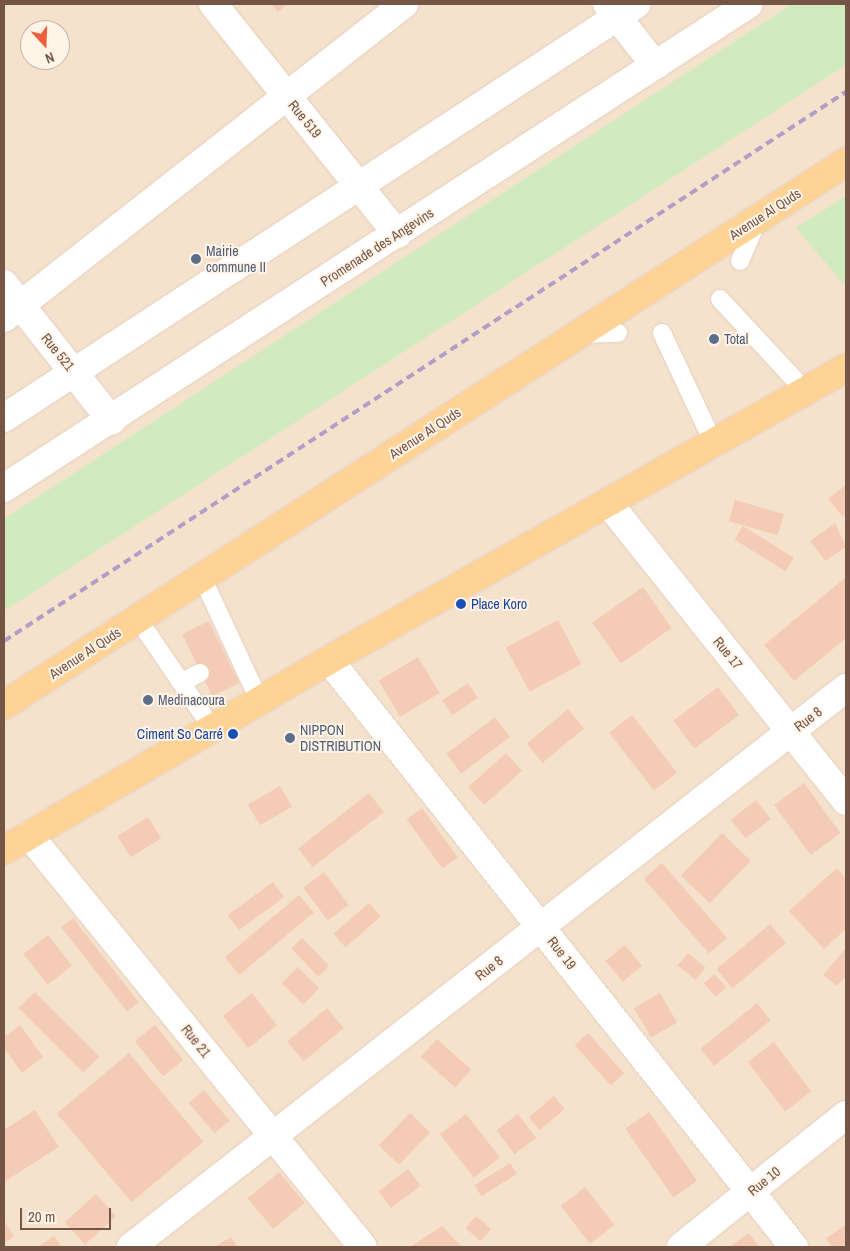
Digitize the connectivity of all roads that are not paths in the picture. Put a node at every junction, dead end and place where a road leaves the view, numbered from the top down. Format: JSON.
{"nodes":[{"id":1,"x":213,"y":4,"type":"edge"},
{"id":2,"x":404,"y":4,"type":"edge"},
{"id":3,"x":749,"y":4,"type":"edge"},
{"id":4,"x":620,"y":8,"type":"edge"},
{"id":5,"x":655,"y":66,"type":"junction"},
{"id":6,"x":286,"y":96,"type":"junction"},
{"id":7,"x":846,"y":162,"type":"edge"},
{"id":8,"x":360,"y":187,"type":"junction"},
{"id":9,"x":758,"y":218,"type":"junction"},
{"id":10,"x":397,"y":234,"type":"junction"},
{"id":11,"x":740,"y":261,"type":"dead end"},
{"id":12,"x":4,"y":284,"type":"edge"},
{"id":13,"x":720,"y":299,"type":"dead end"},
{"id":14,"x":12,"y":312,"type":"edge"},
{"id":15,"x":618,"y":333,"type":"dead end"},
{"id":16,"x":662,"y":333,"type":"dead end"},
{"id":17,"x":580,"y":334,"type":"junction"},
{"id":18,"x":846,"y":368,"type":"edge"},
{"id":19,"x":75,"y":372,"type":"junction"},
{"id":20,"x":806,"y":392,"type":"junction"},
{"id":21,"x":4,"y":418,"type":"edge"},
{"id":22,"x":112,"y":421,"type":"junction"},
{"id":23,"x":714,"y":444,"type":"junction"},
{"id":24,"x":4,"y":488,"type":"edge"},
{"id":25,"x":609,"y":504,"type":"junction"},
{"id":26,"x":202,"y":577,"type":"junction"},
{"id":27,"x":138,"y":619,"type":"junction"},
{"id":28,"x":330,"y":660,"type":"junction"},
{"id":29,"x":200,"y":673,"type":"dead end"},
{"id":30,"x":182,"y":682,"type":"junction"},
{"id":31,"x":846,"y":688,"type":"edge"},
{"id":32,"x":259,"y":700,"type":"junction"},
{"id":33,"x":4,"y":705,"type":"edge"},
{"id":34,"x":212,"y":728,"type":"junction"},
{"id":35,"x":791,"y":732,"type":"junction"},
{"id":36,"x":846,"y":801,"type":"edge"},
{"id":37,"x":29,"y":835,"type":"junction"},
{"id":38,"x":4,"y":850,"type":"edge"},
{"id":39,"x":541,"y":927,"type":"junction"},
{"id":40,"x":846,"y":1115,"type":"edge"},
{"id":41,"x":273,"y":1136,"type":"junction"},
{"id":42,"x":750,"y":1192,"type":"junction"},
{"id":43,"x":131,"y":1247,"type":"edge"},
{"id":44,"x":363,"y":1247,"type":"edge"},
{"id":45,"x":681,"y":1247,"type":"edge"},
{"id":46,"x":794,"y":1247,"type":"edge"}],
"edges":[{"from":1,"to":6,"type":"street","name":"Rue 519"},
{"from":2,"to":6,"type":"street"},
{"from":3,"to":5,"type":"street","name":"Promenade des Angevins"},
{"from":4,"to":5,"type":"street"},
{"from":4,"to":8,"type":"street"},
{"from":5,"to":10,"type":"street","name":"Promenade des Angevins"},
{"from":6,"to":8,"type":"street","name":"Rue 519"},
{"from":6,"to":14,"type":"street"},
{"from":7,"to":9,"type":"main road","name":"Avenue Al Quds"},
{"from":8,"to":10,"type":"street","name":"Rue 519"},
{"from":8,"to":19,"type":"street"},
{"from":9,"to":11,"type":"lane"},
{"from":9,"to":17,"type":"main road","name":"Avenue Al Quds"},
{"from":10,"to":22,"type":"street","name":"Promenade des Angevins"},
{"from":12,"to":14,"type":"street","name":"Rue 521"},
{"from":13,"to":20,"type":"lane"},
{"from":14,"to":19,"type":"street","name":"Rue 521"},
{"from":15,"to":17,"type":"lane"},
{"from":16,"to":23,"type":"lane"},
{"from":17,"to":26,"type":"main road","name":"Avenue Al Quds"},
{"from":18,"to":20,"type":"main road"},
{"from":19,"to":21,"type":"street"},
{"from":19,"to":22,"type":"street","name":"Rue 521"},
{"from":20,"to":23,"type":"main road"},
{"from":22,"to":24,"type":"street","name":"Promenade des Angevins"},
{"from":23,"to":25,"type":"main road"},
{"from":25,"to":28,"type":"main road"},
{"from":25,"to":35,"type":"street","name":"Rue 17"},
{"from":26,"to":27,"type":"main road","name":"Avenue Al Quds"},
{"from":26,"to":32,"type":"lane"},
{"from":27,"to":30,"type":"lane"},
{"from":27,"to":33,"type":"main road","name":"Avenue Al Quds"},
{"from":28,"to":32,"type":"main road"},
{"from":28,"to":39,"type":"street","name":"Rue 19"},
{"from":29,"to":30,"type":"lane"},
{"from":30,"to":34,"type":"lane"},
{"from":31,"to":35,"type":"street","name":"Rue 8"},
{"from":32,"to":34,"type":"main road"},
{"from":34,"to":37,"type":"main road"},
{"from":35,"to":36,"type":"street","name":"Rue 17"},
{"from":35,"to":39,"type":"street","name":"Rue 8"},
{"from":37,"to":38,"type":"main road"},
{"from":37,"to":41,"type":"street","name":"Rue 21"},
{"from":39,"to":41,"type":"street","name":"Rue 8"},
{"from":39,"to":42,"type":"street","name":"Rue 19"},
{"from":40,"to":42,"type":"street","name":"Rue 10"},
{"from":41,"to":43,"type":"street","name":"Rue 8"},
{"from":41,"to":44,"type":"street","name":"Rue 21"},
{"from":42,"to":45,"type":"street","name":"Rue 10"},
{"from":42,"to":46,"type":"street","name":"Rue 19"}]}
